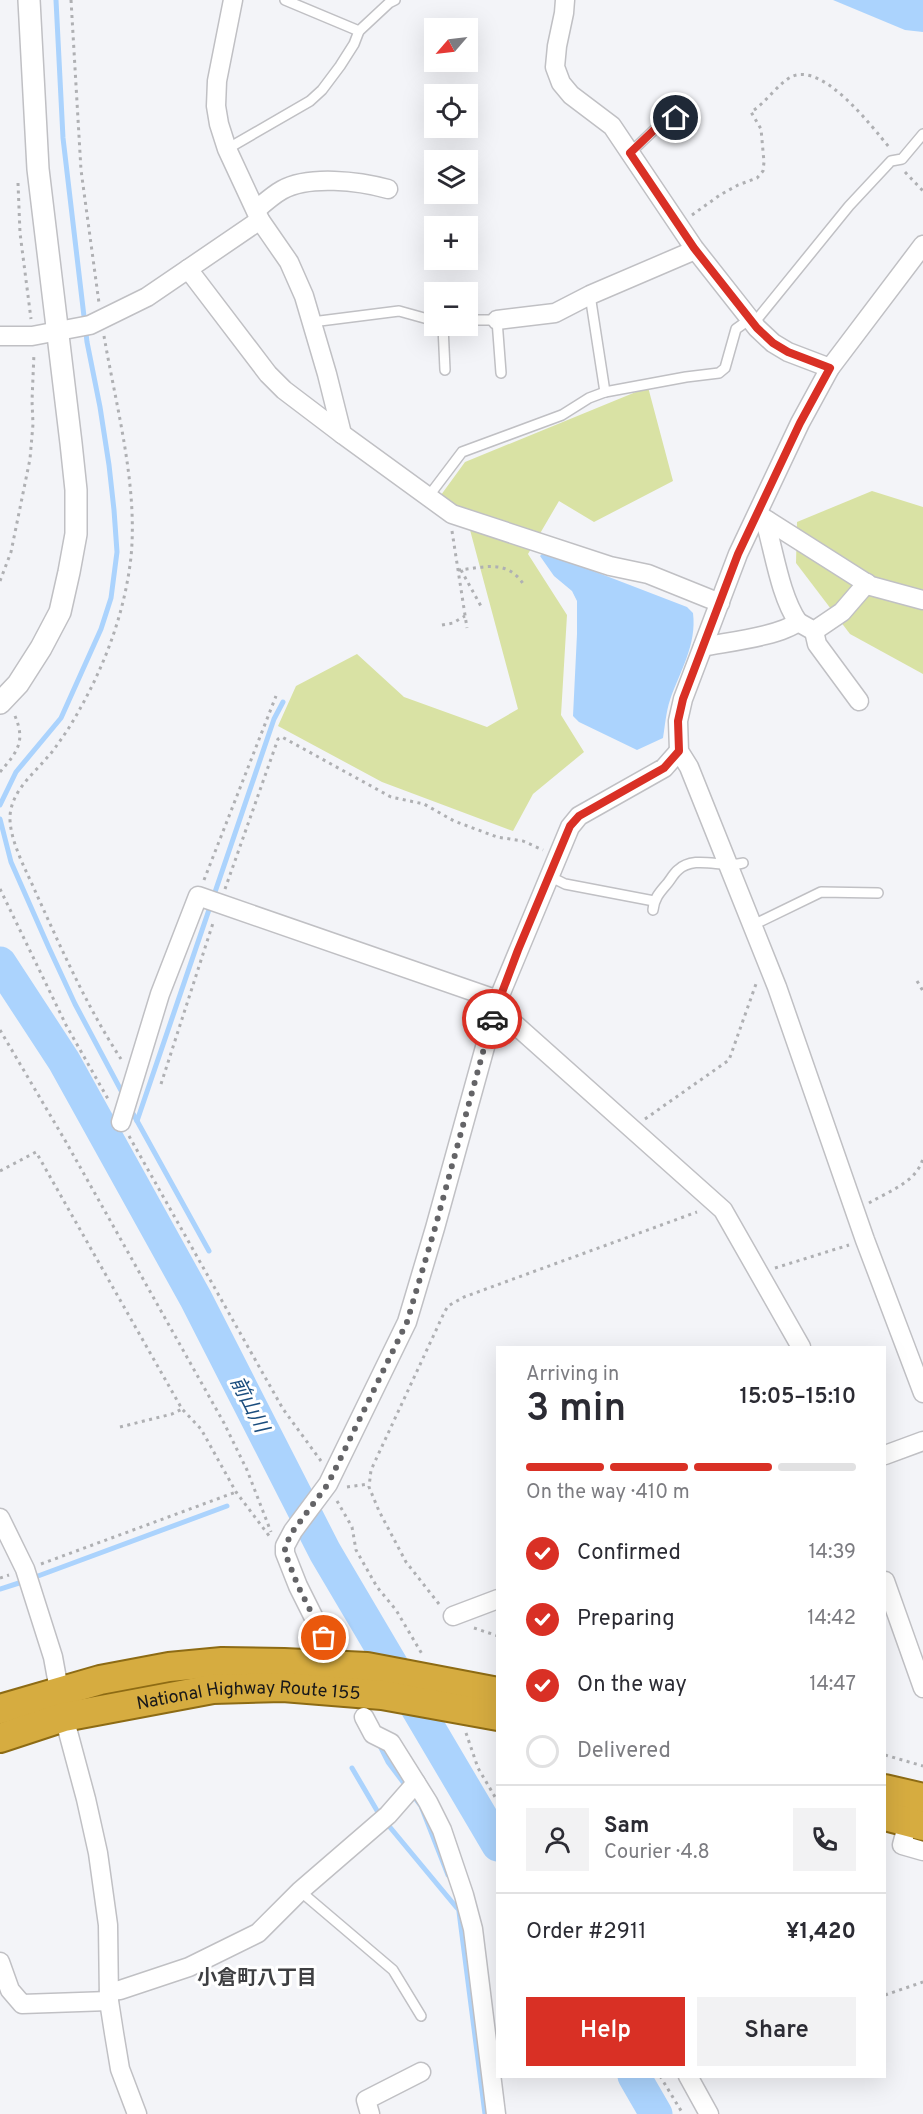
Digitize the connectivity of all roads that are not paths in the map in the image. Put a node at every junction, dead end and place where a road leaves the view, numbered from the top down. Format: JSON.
{"nodes":[{"id":1,"x":29,"y":0,"type":"edge"},
{"id":2,"x":232,"y":0,"type":"edge"},
{"id":3,"x":285,"y":0,"type":"edge"},
{"id":4,"x":395,"y":0,"type":"edge"},
{"id":5,"x":565,"y":0,"type":"edge"},
{"id":6,"x":358,"y":31,"type":"junction"},
{"id":7,"x":676,"y":118,"type":"dead end"},
{"id":8,"x":923,"y":134,"type":"edge"},
{"id":9,"x":227,"y":149,"type":"junction"},
{"id":10,"x":630,"y":153,"type":"junction"},
{"id":11,"x":384,"y":182,"type":"dead end"},
{"id":12,"x":256,"y":210,"type":"junction"},
{"id":13,"x":923,"y":245,"type":"edge"},
{"id":14,"x":695,"y":250,"type":"junction"},
{"id":15,"x":188,"y":270,"type":"junction"},
{"id":16,"x":590,"y":295,"type":"junction"},
{"id":17,"x":424,"y":318,"type":"edge"},
{"id":18,"x":478,"y":320,"type":"edge"},
{"id":19,"x":497,"y":320,"type":"junction"},
{"id":20,"x":752,"y":321,"type":"junction"},
{"id":21,"x":312,"y":322,"type":"junction"},
{"id":22,"x":57,"y":333,"type":"junction"},
{"id":23,"x":7,"y":336,"type":"edge"},
{"id":24,"x":443,"y":336,"type":"edge"},
{"id":25,"x":830,"y":368,"type":"junction"},
{"id":26,"x":445,"y":370,"type":"dead end"},
{"id":27,"x":501,"y":373,"type":"dead end"},
{"id":28,"x":605,"y":392,"type":"junction"},
{"id":29,"x":342,"y":434,"type":"junction"},
{"id":30,"x":428,"y":497,"type":"junction"},
{"id":31,"x":763,"y":518,"type":"junction"},
{"id":32,"x":867,"y":583,"type":"junction"},
{"id":33,"x":923,"y":600,"type":"edge"},
{"id":34,"x":720,"y":603,"type":"junction"},
{"id":35,"x":806,"y":626,"type":"junction"},
{"id":36,"x":703,"y":647,"type":"junction"},
{"id":37,"x":859,"y":700,"type":"dead end"},
{"id":38,"x":8,"y":710,"type":"edge"},
{"id":39,"x":679,"y":751,"type":"junction"},
{"id":40,"x":736,"y":864,"type":"junction"},
{"id":41,"x":549,"y":876,"type":"junction"},
{"id":42,"x":878,"y":893,"type":"dead end"},
{"id":43,"x":753,"y":925,"type":"junction"},
{"id":44,"x":496,"y":1005,"type":"junction"},
{"id":45,"x":121,"y":1122,"type":"road end"},
{"id":46,"x":800,"y":1346,"type":"edge"},
{"id":47,"x":923,"y":1393,"type":"edge"},
{"id":48,"x":923,"y":1441,"type":"edge"},
{"id":49,"x":886,"y":1455,"type":"edge"},
{"id":50,"x":0,"y":1518,"type":"edge"},
{"id":51,"x":886,"y":1584,"type":"edge"},
{"id":52,"x":496,"y":1600,"type":"edge"},
{"id":53,"x":453,"y":1616,"type":"road end"},
{"id":54,"x":324,"y":1638,"type":"dead end"},
{"id":55,"x":923,"y":1688,"type":"edge"},
{"id":56,"x":496,"y":1692,"type":"edge"},
{"id":57,"x":440,"y":1693,"type":"junction"},
{"id":58,"x":62,"y":1704,"type":"junction"},
{"id":59,"x":0,"y":1709,"type":"edge"},
{"id":60,"x":496,"y":1715,"type":"edge"},
{"id":61,"x":364,"y":1718,"type":"dead end"},
{"id":62,"x":0,"y":1738,"type":"edge"},
{"id":63,"x":416,"y":1783,"type":"junction"},
{"id":64,"x":886,"y":1788,"type":"edge"},
{"id":65,"x":923,"y":1798,"type":"edge"},
{"id":66,"x":901,"y":1830,"type":"edge"},
{"id":67,"x":923,"y":1851,"type":"edge"},
{"id":68,"x":300,"y":1891,"type":"junction"},
{"id":69,"x":0,"y":1962,"type":"edge"},
{"id":70,"x":109,"y":1996,"type":"junction"},
{"id":71,"x":421,"y":2016,"type":"dead end"},
{"id":72,"x":421,"y":2072,"type":"dead end"},
{"id":73,"x":689,"y":2078,"type":"edge"},
{"id":74,"x":137,"y":2114,"type":"edge"},
{"id":75,"x":370,"y":2114,"type":"edge"},
{"id":76,"x":496,"y":2114,"type":"edge"},
{"id":77,"x":709,"y":2114,"type":"edge"}],
"edges":[{"from":1,"to":22,"type":"street"},
{"from":2,"to":9,"type":"street"},
{"from":3,"to":6,"type":"lane"},
{"from":4,"to":6,"type":"lane"},
{"from":5,"to":10,"type":"street"},
{"from":6,"to":9,"type":"lane"},
{"from":7,"to":10,"type":"lane"},
{"from":8,"to":20,"type":"lane"},
{"from":9,"to":12,"type":"street"},
{"from":10,"to":14,"type":"street"},
{"from":11,"to":12,"type":"street"},
{"from":12,"to":15,"type":"street"},
{"from":12,"to":21,"type":"street"},
{"from":13,"to":25,"type":"street"},
{"from":14,"to":16,"type":"street"},
{"from":14,"to":20,"type":"street"},
{"from":15,"to":22,"type":"street"},
{"from":15,"to":29,"type":"street"},
{"from":16,"to":19,"type":"street"},
{"from":16,"to":28,"type":"lane"},
{"from":17,"to":21,"type":"lane"},
{"from":18,"to":19,"type":"lane"},
{"from":19,"to":27,"type":"lane"},
{"from":20,"to":25,"type":"street"},
{"from":20,"to":28,"type":"lane"},
{"from":21,"to":29,"type":"street"},
{"from":22,"to":23,"type":"street"},
{"from":22,"to":38,"type":"street"},
{"from":24,"to":26,"type":"lane"},
{"from":25,"to":31,"type":"street"},
{"from":28,"to":30,"type":"lane"},
{"from":29,"to":30,"type":"street"},
{"from":30,"to":34,"type":"street"},
{"from":31,"to":32,"type":"street"},
{"from":31,"to":34,"type":"street"},
{"from":31,"to":35,"type":"street"},
{"from":32,"to":33,"type":"street"},
{"from":32,"to":35,"type":"street"},
{"from":34,"to":36,"type":"street"},
{"from":35,"to":36,"type":"street"},
{"from":35,"to":37,"type":"street"},
{"from":36,"to":39,"type":"street"},
{"from":39,"to":40,"type":"street"},
{"from":39,"to":41,"type":"street"},
{"from":40,"to":41,"type":"lane"},
{"from":40,"to":43,"type":"street"},
{"from":41,"to":44,"type":"street"},
{"from":42,"to":43,"type":"lane"},
{"from":43,"to":47,"type":"street"},
{"from":44,"to":45,"type":"street"},
{"from":44,"to":46,"type":"street"},
{"from":44,"to":54,"type":"street"},
{"from":48,"to":49,"type":"street"},
{"from":50,"to":58,"type":"street"},
{"from":51,"to":55,"type":"street"},
{"from":52,"to":53,"type":"street"},
{"from":56,"to":57,"type":"highway","name":"National Highway Route 155"},
{"from":57,"to":58,"type":"highway","name":"National Highway Route 155"},
{"from":57,"to":58,"type":"highway","name":"National Highway Route 155"},
{"from":57,"to":60,"type":"highway","name":"National Highway Route 155"},
{"from":58,"to":59,"type":"highway","name":"National Highway Route 155"},
{"from":58,"to":62,"type":"highway","name":"National Highway Route 155"},
{"from":58,"to":70,"type":"street"},
{"from":61,"to":63,"type":"street"},
{"from":63,"to":68,"type":"street"},
{"from":63,"to":76,"type":"street"},
{"from":64,"to":65,"type":"highway"},
{"from":66,"to":67,"type":"street"},
{"from":68,"to":70,"type":"street"},
{"from":68,"to":71,"type":"lane"},
{"from":69,"to":70,"type":"street"},
{"from":70,"to":74,"type":"street"},
{"from":72,"to":75,"type":"street"},
{"from":73,"to":77,"type":"street"}]}
